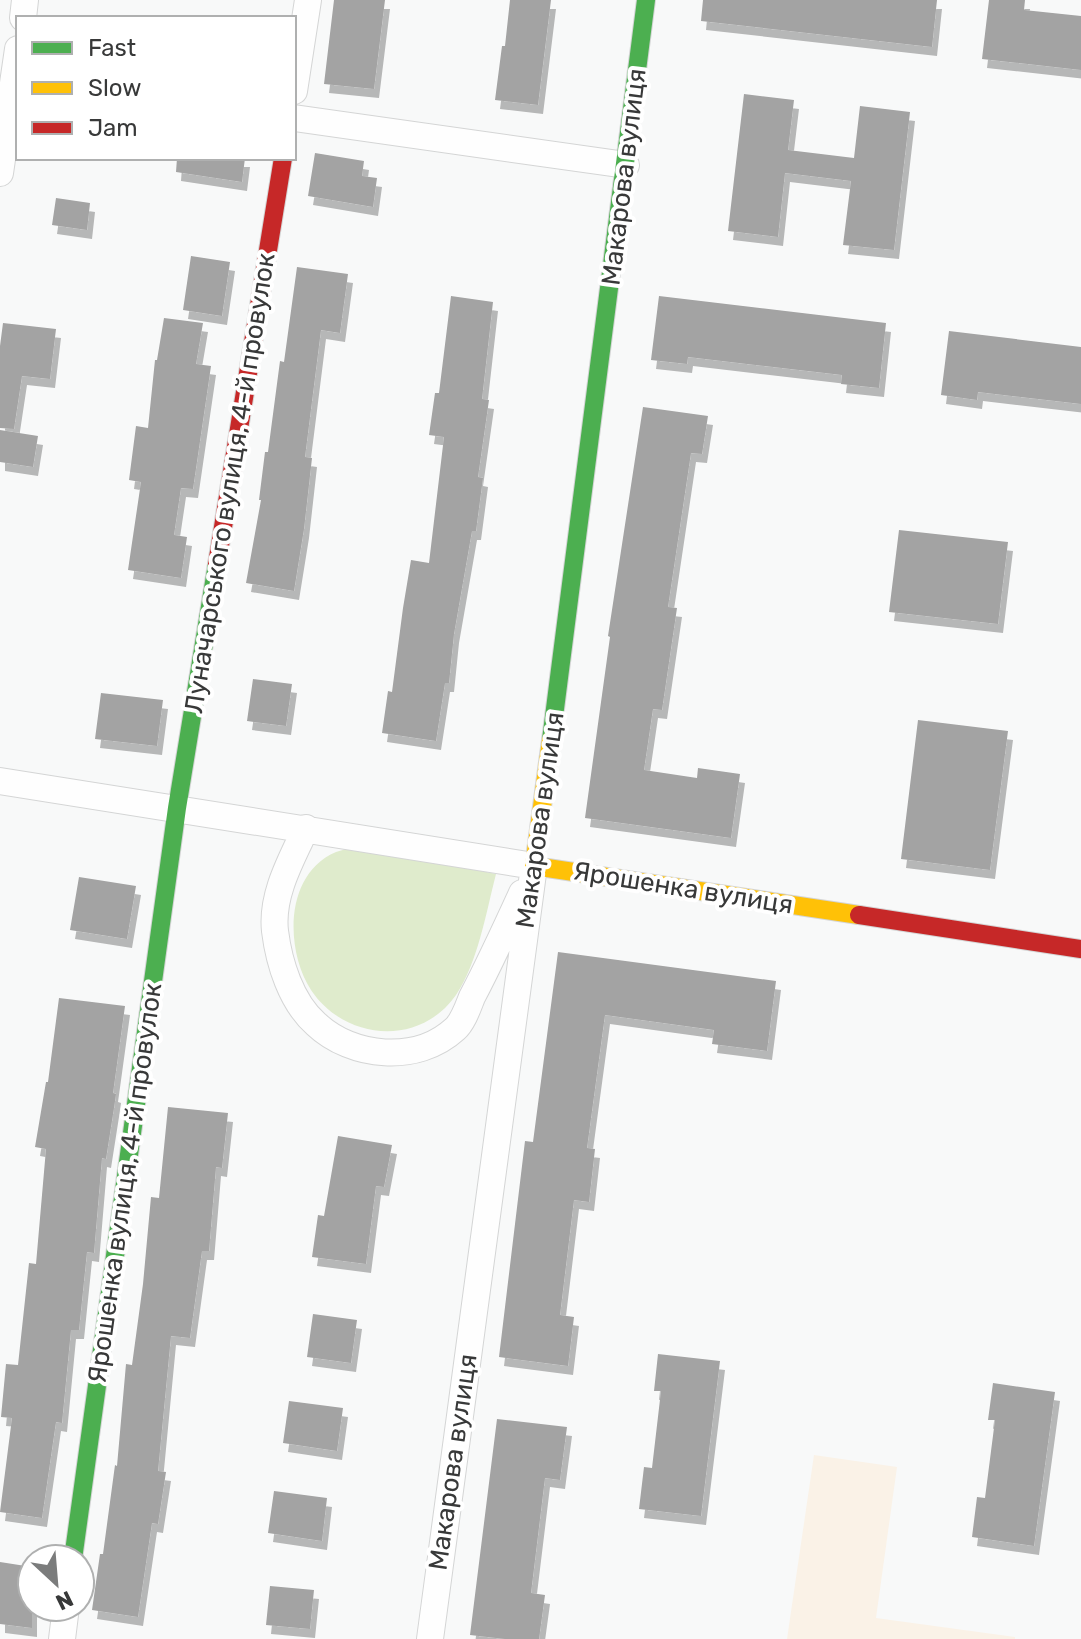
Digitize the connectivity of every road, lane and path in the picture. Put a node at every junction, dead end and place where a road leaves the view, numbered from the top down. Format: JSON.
{"nodes":[{"id":1,"x":308,"y":0,"type":"edge"},
{"id":2,"x":646,"y":0,"type":"edge"},
{"id":3,"x":13,"y":63,"type":"edge"},
{"id":4,"x":296,"y":78,"type":"edge"},
{"id":5,"x":296,"y":118,"type":"edge"},
{"id":6,"x":283,"y":160,"type":"edge"},
{"id":7,"x":626,"y":165,"type":"junction"},
{"id":8,"x":0,"y":173,"type":"edge"},
{"id":9,"x":0,"y":781,"type":"edge"},
{"id":10,"x":177,"y":808,"type":"junction"},
{"id":11,"x":306,"y":828,"type":"junction"},
{"id":12,"x":534,"y":866,"type":"junction"},
{"id":13,"x":1081,"y":949,"type":"edge"},
{"id":14,"x":75,"y":1543,"type":"edge"},
{"id":15,"x":430,"y":1639,"type":"edge"}],
"edges":[{"from":1,"to":4,"type":"street"},
{"from":2,"to":7,"type":"street","name":"Макарова вулиця"},
{"from":3,"to":8,"type":"street"},
{"from":5,"to":7,"type":"street"},
{"from":6,"to":10,"type":"street","name":"Луначарського вулиця, 4-й провулок"},
{"from":7,"to":12,"type":"street","name":"Макарова вулиця"},
{"from":9,"to":10,"type":"street","name":"Ярошенка вулиця"},
{"from":10,"to":11,"type":"street","name":"Ярошенка вулиця"},
{"from":10,"to":14,"type":"street","name":"Ярошенка вулиця, 4-й провулок"},
{"from":11,"to":12,"type":"street","name":"Ярошенка вулиця"},
{"from":11,"to":12,"type":"street"},
{"from":12,"to":13,"type":"street","name":"Ярошенка вулиця"},
{"from":12,"to":15,"type":"street","name":"Макарова вулиця"}]}
